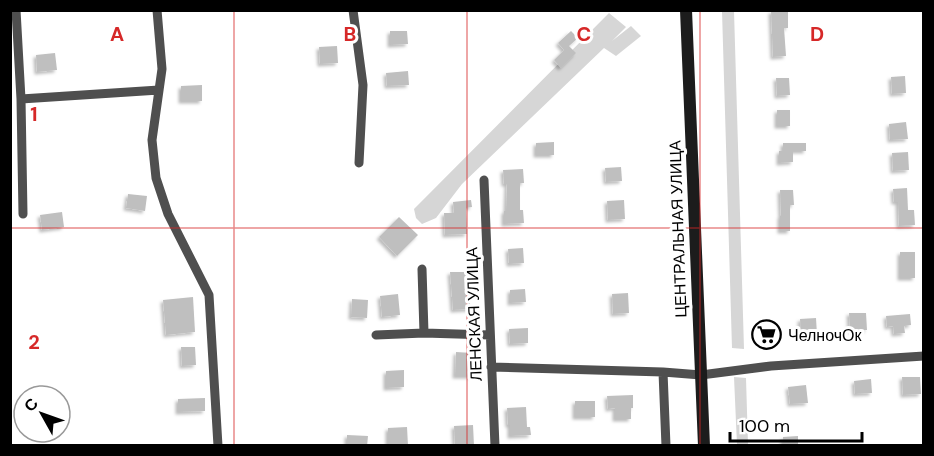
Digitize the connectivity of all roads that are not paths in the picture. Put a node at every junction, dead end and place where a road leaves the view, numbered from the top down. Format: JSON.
{"nodes":[{"id":1,"x":16,"y":10,"type":"edge"},
{"id":2,"x":157,"y":10,"type":"edge"},
{"id":3,"x":352,"y":10,"type":"edge"},
{"id":4,"x":686,"y":10,"type":"edge"},
{"id":5,"x":159,"y":90,"type":"junction"},
{"id":6,"x":21,"y":99,"type":"junction"},
{"id":7,"x":359,"y":163,"type":"dead end"},
{"id":8,"x":484,"y":180,"type":"dead end"},
{"id":9,"x":23,"y":214,"type":"dead end"},
{"id":10,"x":422,"y":269,"type":"dead end"},
{"id":11,"x":424,"y":333,"type":"junction"},
{"id":12,"x":376,"y":335,"type":"dead end"},
{"id":13,"x":490,"y":335,"type":"junction"},
{"id":14,"x":924,"y":356,"type":"edge"},
{"id":15,"x":491,"y":367,"type":"junction"},
{"id":16,"x":663,"y":372,"type":"junction"},
{"id":17,"x":701,"y":375,"type":"junction"},
{"id":18,"x":218,"y":446,"type":"edge"},
{"id":19,"x":495,"y":446,"type":"edge"},
{"id":20,"x":666,"y":446,"type":"edge"},
{"id":21,"x":704,"y":446,"type":"edge"}],
"edges":[{"from":1,"to":6,"type":"street"},
{"from":2,"to":5,"type":"street"},
{"from":3,"to":7,"type":"street"},
{"from":4,"to":17,"type":"main road","name":"ЦЕНТРАЛЬНАЯ УЛИЦА"},
{"from":5,"to":6,"type":"street"},
{"from":5,"to":18,"type":"street"},
{"from":6,"to":9,"type":"street"},
{"from":8,"to":13,"type":"street","name":"ЛЕНСКАЯ УЛИЦА"},
{"from":10,"to":11,"type":"street"},
{"from":11,"to":12,"type":"street"},
{"from":11,"to":13,"type":"street"},
{"from":13,"to":15,"type":"street","name":"ЛЕНСКАЯ УЛИЦА"},
{"from":14,"to":17,"type":"street"},
{"from":15,"to":16,"type":"street"},
{"from":15,"to":19,"type":"street","name":"ЛЕНСКАЯ УЛИЦА"},
{"from":16,"to":17,"type":"street"},
{"from":16,"to":20,"type":"street"},
{"from":17,"to":21,"type":"main road","name":"ЦЕНТРАЛЬНАЯ УЛИЦА"}]}
